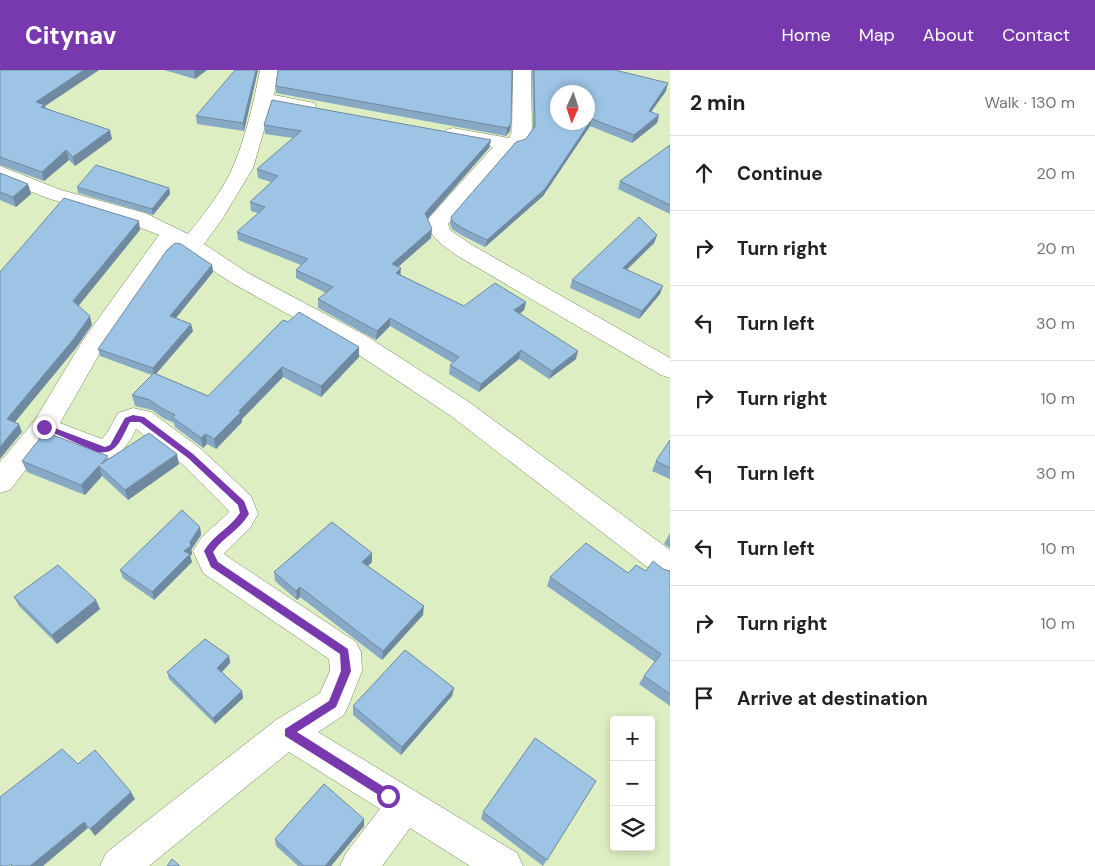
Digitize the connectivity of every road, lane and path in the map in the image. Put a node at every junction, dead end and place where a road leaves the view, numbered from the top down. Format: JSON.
{"nodes":[{"id":1,"x":269,"y":70,"type":"edge"},
{"id":2,"x":522,"y":70,"type":"edge"},
{"id":3,"x":264,"y":99,"type":"junction"},
{"id":4,"x":330,"y":112,"type":"edge"},
{"id":5,"x":434,"y":131,"type":"edge"},
{"id":6,"x":507,"y":144,"type":"junction"},
{"id":7,"x":0,"y":172,"type":"edge"},
{"id":8,"x":182,"y":239,"type":"junction"},
{"id":9,"x":670,"y":369,"type":"edge"},
{"id":10,"x":44,"y":427,"type":"junction"},
{"id":11,"x":0,"y":481,"type":"edge"},
{"id":12,"x":670,"y":567,"type":"edge"},
{"id":13,"x":288,"y":732,"type":"junction"},
{"id":14,"x":405,"y":806,"type":"junction"},
{"id":15,"x":119,"y":866,"type":"edge"},
{"id":16,"x":358,"y":866,"type":"edge"},
{"id":17,"x":504,"y":866,"type":"edge"}],
"edges":[{"from":1,"to":3,"type":"street"},
{"from":2,"to":6,"type":"street"},
{"from":3,"to":4,"type":"street"},
{"from":3,"to":8,"type":"street"},
{"from":5,"to":6,"type":"street"},
{"from":6,"to":9,"type":"street"},
{"from":7,"to":8,"type":"street"},
{"from":8,"to":10,"type":"street"},
{"from":8,"to":12,"type":"street"},
{"from":10,"to":11,"type":"street"},
{"from":10,"to":13,"type":"street"},
{"from":13,"to":14,"type":"street"},
{"from":13,"to":15,"type":"street"},
{"from":14,"to":16,"type":"street"},
{"from":14,"to":17,"type":"street"}]}
